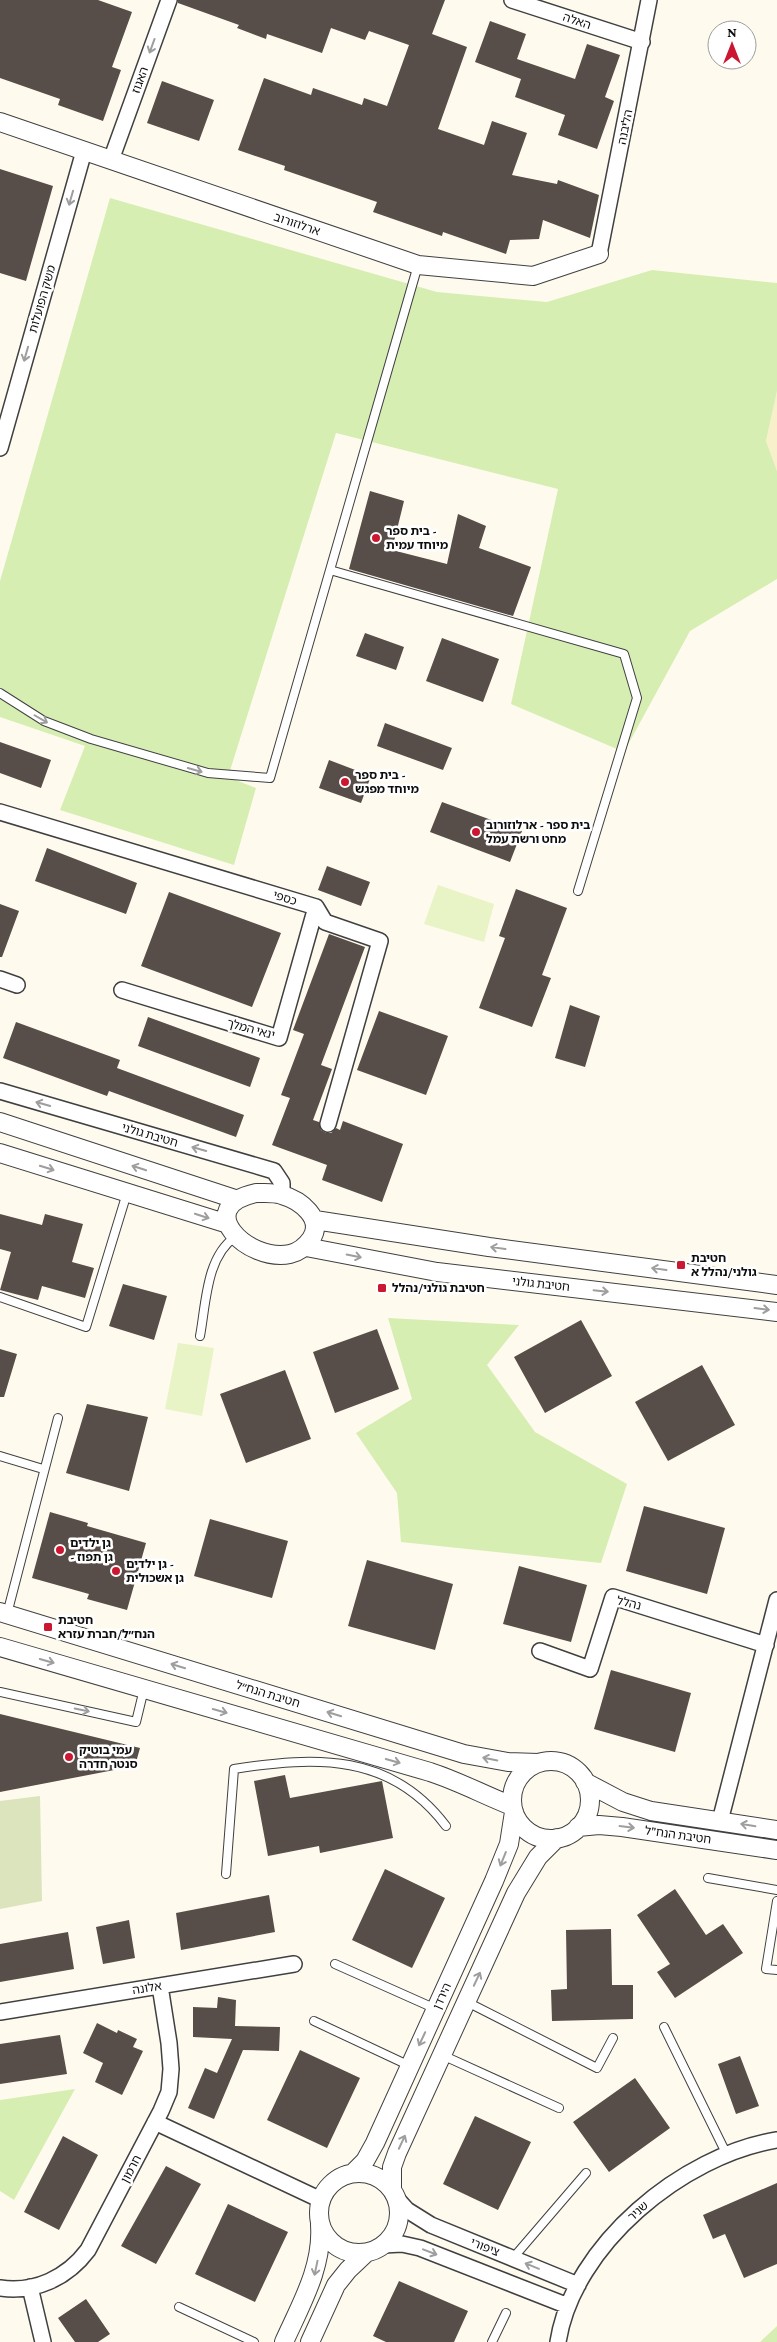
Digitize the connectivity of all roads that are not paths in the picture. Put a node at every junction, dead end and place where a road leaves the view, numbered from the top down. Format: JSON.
{"nodes":[{"id":1,"x":168,"y":0,"type":"edge"},
{"id":2,"x":512,"y":0,"type":"edge"},
{"id":3,"x":649,"y":0,"type":"edge"},
{"id":4,"x":642,"y":42,"type":"junction"},
{"id":5,"x":0,"y":122,"type":"edge"},
{"id":6,"x":84,"y":151,"type":"junction"},
{"id":7,"x":111,"y":160,"type":"junction"},
{"id":8,"x":599,"y":254,"type":"joint"},
{"id":9,"x":418,"y":265,"type":"junction"},
{"id":10,"x":0,"y":448,"type":"edge"},
{"id":11,"x":330,"y":570,"type":"junction"},
{"id":12,"x":0,"y":693,"type":"edge"},
{"id":13,"x":0,"y":812,"type":"edge"},
{"id":14,"x":578,"y":891,"type":"dead end"},
{"id":15,"x":316,"y":907,"type":"junction"},
{"id":16,"x":0,"y":979,"type":"edge"},
{"id":17,"x":17,"y":985,"type":"dead end"},
{"id":18,"x":122,"y":990,"type":"dead end"},
{"id":19,"x":0,"y":1091,"type":"edge"},
{"id":20,"x":0,"y":1122,"type":"edge"},
{"id":21,"x":328,"y":1124,"type":"dead end"},
{"id":22,"x":0,"y":1153,"type":"edge"},
{"id":23,"x":127,"y":1193,"type":"junction"},
{"id":24,"x":282,"y":1195,"type":"junction"},
{"id":25,"x":235,"y":1199,"type":"junction"},
{"id":26,"x":315,"y":1220,"type":"junction"},
{"id":27,"x":231,"y":1230,"type":"junction"},
{"id":28,"x":306,"y":1247,"type":"junction"},
{"id":29,"x":777,"y":1285,"type":"edge"},
{"id":30,"x":0,"y":1297,"type":"edge"},
{"id":31,"x":777,"y":1312,"type":"edge"},
{"id":32,"x":200,"y":1336,"type":"dead end"},
{"id":33,"x":58,"y":1418,"type":"dead end"},
{"id":34,"x":0,"y":1456,"type":"edge"},
{"id":35,"x":43,"y":1469,"type":"junction"},
{"id":36,"x":777,"y":1600,"type":"edge"},
{"id":37,"x":4,"y":1613,"type":"edge"},
{"id":38,"x":766,"y":1646,"type":"junction"},
{"id":39,"x":0,"y":1647,"type":"edge"},
{"id":40,"x":540,"y":1651,"type":"dead end"},
{"id":41,"x":144,"y":1689,"type":"junction"},
{"id":42,"x":0,"y":1692,"type":"edge"},
{"id":43,"x":360,"y":1759,"type":"junction"},
{"id":44,"x":538,"y":1762,"type":"junction"},
{"id":45,"x":585,"y":1782,"type":"junction"},
{"id":46,"x":513,"y":1809,"type":"junction"},
{"id":47,"x":720,"y":1821,"type":"junction"},
{"id":48,"x":446,"y":1826,"type":"dead end"},
{"id":49,"x":578,"y":1827,"type":"junction"},
{"id":50,"x":777,"y":1830,"type":"edge"},
{"id":51,"x":557,"y":1838,"type":"junction"},
{"id":52,"x":777,"y":1850,"type":"edge"},
{"id":53,"x":226,"y":1874,"type":"dead end"},
{"id":54,"x":708,"y":1878,"type":"dead end"},
{"id":55,"x":777,"y":1890,"type":"edge"},
{"id":56,"x":777,"y":1901,"type":"edge"},
{"id":57,"x":294,"y":1964,"type":"dead end"},
{"id":58,"x":335,"y":1964,"type":"dead end"},
{"id":59,"x":777,"y":1970,"type":"edge"},
{"id":60,"x":160,"y":1986,"type":"junction"},
{"id":61,"x":466,"y":2002,"type":"junction"},
{"id":62,"x":436,"y":2009,"type":"junction"},
{"id":63,"x":0,"y":2012,"type":"edge"},
{"id":64,"x":314,"y":2021,"type":"dead end"},
{"id":65,"x":664,"y":2027,"type":"dead end"},
{"id":66,"x":613,"y":2038,"type":"dead end"},
{"id":67,"x":442,"y":2055,"type":"junction"},
{"id":68,"x":410,"y":2066,"type":"junction"},
{"id":69,"x":558,"y":2108,"type":"dead end"},
{"id":70,"x":155,"y":2122,"type":"junction"},
{"id":71,"x":777,"y":2140,"type":"edge"},
{"id":72,"x":726,"y":2155,"type":"junction"},
{"id":73,"x":352,"y":2173,"type":"junction"},
{"id":74,"x":586,"y":2173,"type":"dead end"},
{"id":75,"x":395,"y":2195,"type":"junction"},
{"id":76,"x":321,"y":2200,"type":"junction"},
{"id":77,"x":320,"y":2219,"type":"junction"},
{"id":78,"x":383,"y":2245,"type":"junction"},
{"id":79,"x":366,"y":2252,"type":"junction"},
{"id":80,"x":512,"y":2258,"type":"junction"},
{"id":81,"x":578,"y":2284,"type":"junction"},
{"id":82,"x":30,"y":2287,"type":"junction"},
{"id":83,"x":0,"y":2288,"type":"edge"},
{"id":84,"x":568,"y":2306,"type":"junction"},
{"id":85,"x":179,"y":2307,"type":"dead end"},
{"id":86,"x":506,"y":2313,"type":"dead end"},
{"id":87,"x":43,"y":2342,"type":"edge"},
{"id":88,"x":254,"y":2342,"type":"edge"},
{"id":89,"x":284,"y":2342,"type":"edge"},
{"id":90,"x":310,"y":2342,"type":"edge"},
{"id":91,"x":492,"y":2342,"type":"edge"},
{"id":92,"x":558,"y":2342,"type":"edge"}],
"edges":[{"from":1,"to":7,"type":"street","name":"האגוז","one_way":true},
{"from":2,"to":4,"type":"street","name":"האלה"},
{"from":3,"to":4,"type":"street","name":"הליבנה"},
{"from":4,"to":8,"type":"street","name":"הליבנה"},
{"from":5,"to":6,"type":"street","name":"ארלוזורוב"},
{"from":6,"to":7,"type":"street","name":"ארלוזורוב"},
{"from":6,"to":10,"type":"street","name":"משק הפועלות","one_way":true},
{"from":7,"to":9,"type":"street","name":"ארלוזורוב"},
{"from":8,"to":9,"type":"street","name":"ארלוזורוב"},
{"from":9,"to":11,"type":"lane"},
{"from":12,"to":11,"type":"lane","one_way":true},
{"from":11,"to":14,"type":"lane"},
{"from":13,"to":15,"type":"street","name":"כספי"},
{"from":15,"to":18,"type":"street","name":"ינאי המלך"},
{"from":15,"to":21,"type":"street"},
{"from":16,"to":17,"type":"street"},
{"from":24,"to":19,"type":"street","name":"חטיבת גולני","one_way":true},
{"from":25,"to":20,"type":"street","one_way":true},
{"from":22,"to":23,"type":"street","one_way":true},
{"from":23,"to":27,"type":"street","one_way":true},
{"from":23,"to":30,"type":"lane"},
{"from":24,"to":25,"type":"street"},
{"from":24,"to":26,"type":"street"},
{"from":25,"to":27,"type":"street"},
{"from":26,"to":28,"type":"street"},
{"from":29,"to":26,"type":"street","one_way":true},
{"from":27,"to":28,"type":"street"},
{"from":27,"to":32,"type":"lane"},
{"from":28,"to":31,"type":"street","name":"חטיבת גולני","one_way":true},
{"from":33,"to":35,"type":"lane"},
{"from":34,"to":35,"type":"lane"},
{"from":35,"to":37,"type":"lane"},
{"from":36,"to":38,"type":"street"},
{"from":44,"to":37,"type":"street","name":"חטיבת הנח״ל","one_way":true},
{"from":38,"to":40,"type":"street","name":"נהלל"},
{"from":38,"to":47,"type":"street"},
{"from":39,"to":41,"type":"street","one_way":true},
{"from":42,"to":41,"type":"lane","one_way":true},
{"from":41,"to":43,"type":"street","one_way":true},
{"from":43,"to":46,"type":"street","one_way":true},
{"from":43,"to":48,"type":"lane"},
{"from":43,"to":53,"type":"lane"},
{"from":44,"to":45,"type":"street"},
{"from":44,"to":46,"type":"street"},
{"from":45,"to":47,"type":"street","name":"חטיבת הנח\"ל"},
{"from":45,"to":49,"type":"street"},
{"from":46,"to":51,"type":"street"},
{"from":46,"to":62,"type":"street","name":"הירדן","one_way":true},
{"from":50,"to":47,"type":"street","name":"חטיבת הנח\"ל","one_way":true},
{"from":49,"to":51,"type":"street"},
{"from":49,"to":52,"type":"street","name":"חטיבת הנח\"ל","one_way":true},
{"from":61,"to":51,"type":"street","name":"הירדן","one_way":true},
{"from":54,"to":55,"type":"lane"},
{"from":56,"to":59,"type":"lane"},
{"from":57,"to":60,"type":"street","name":"אלונה"},
{"from":58,"to":62,"type":"lane"},
{"from":60,"to":63,"type":"street","name":"אלונה"},
{"from":60,"to":70,"type":"street","name":"חרמון"},
{"from":61,"to":66,"type":"lane"},
{"from":61,"to":67,"type":"street","name":"הירדן"},
{"from":62,"to":68,"type":"street","name":"הירדן","one_way":true},
{"from":64,"to":68,"type":"lane"},
{"from":65,"to":72,"type":"lane"},
{"from":67,"to":69,"type":"lane"},
{"from":75,"to":67,"type":"street","name":"הירדן","one_way":true},
{"from":68,"to":73,"type":"street","name":"הירדן"},
{"from":70,"to":76,"type":"street"},
{"from":70,"to":82,"type":"street","name":"חרמון"},
{"from":71,"to":72,"type":"street","name":"שניר"},
{"from":72,"to":81,"type":"street","name":"שניר"},
{"from":73,"to":75,"type":"street"},
{"from":73,"to":76,"type":"street"},
{"from":74,"to":80,"type":"lane"},
{"from":75,"to":78,"type":"street"},
{"from":75,"to":80,"type":"street","name":"ציפורי"},
{"from":76,"to":77,"type":"street"},
{"from":77,"to":79,"type":"street"},
{"from":77,"to":89,"type":"street","one_way":true},
{"from":78,"to":79,"type":"street"},
{"from":78,"to":84,"type":"street","name":"ציפורי","one_way":true},
{"from":79,"to":90,"type":"street"},
{"from":81,"to":80,"type":"street","name":"ציפורי","one_way":true},
{"from":81,"to":84,"type":"street","name":"שניר"},
{"from":82,"to":83,"type":"street","name":"חרמון"},
{"from":82,"to":87,"type":"street"},
{"from":84,"to":92,"type":"street","name":"שניר"},
{"from":85,"to":88,"type":"lane"},
{"from":86,"to":91,"type":"lane"}]}
